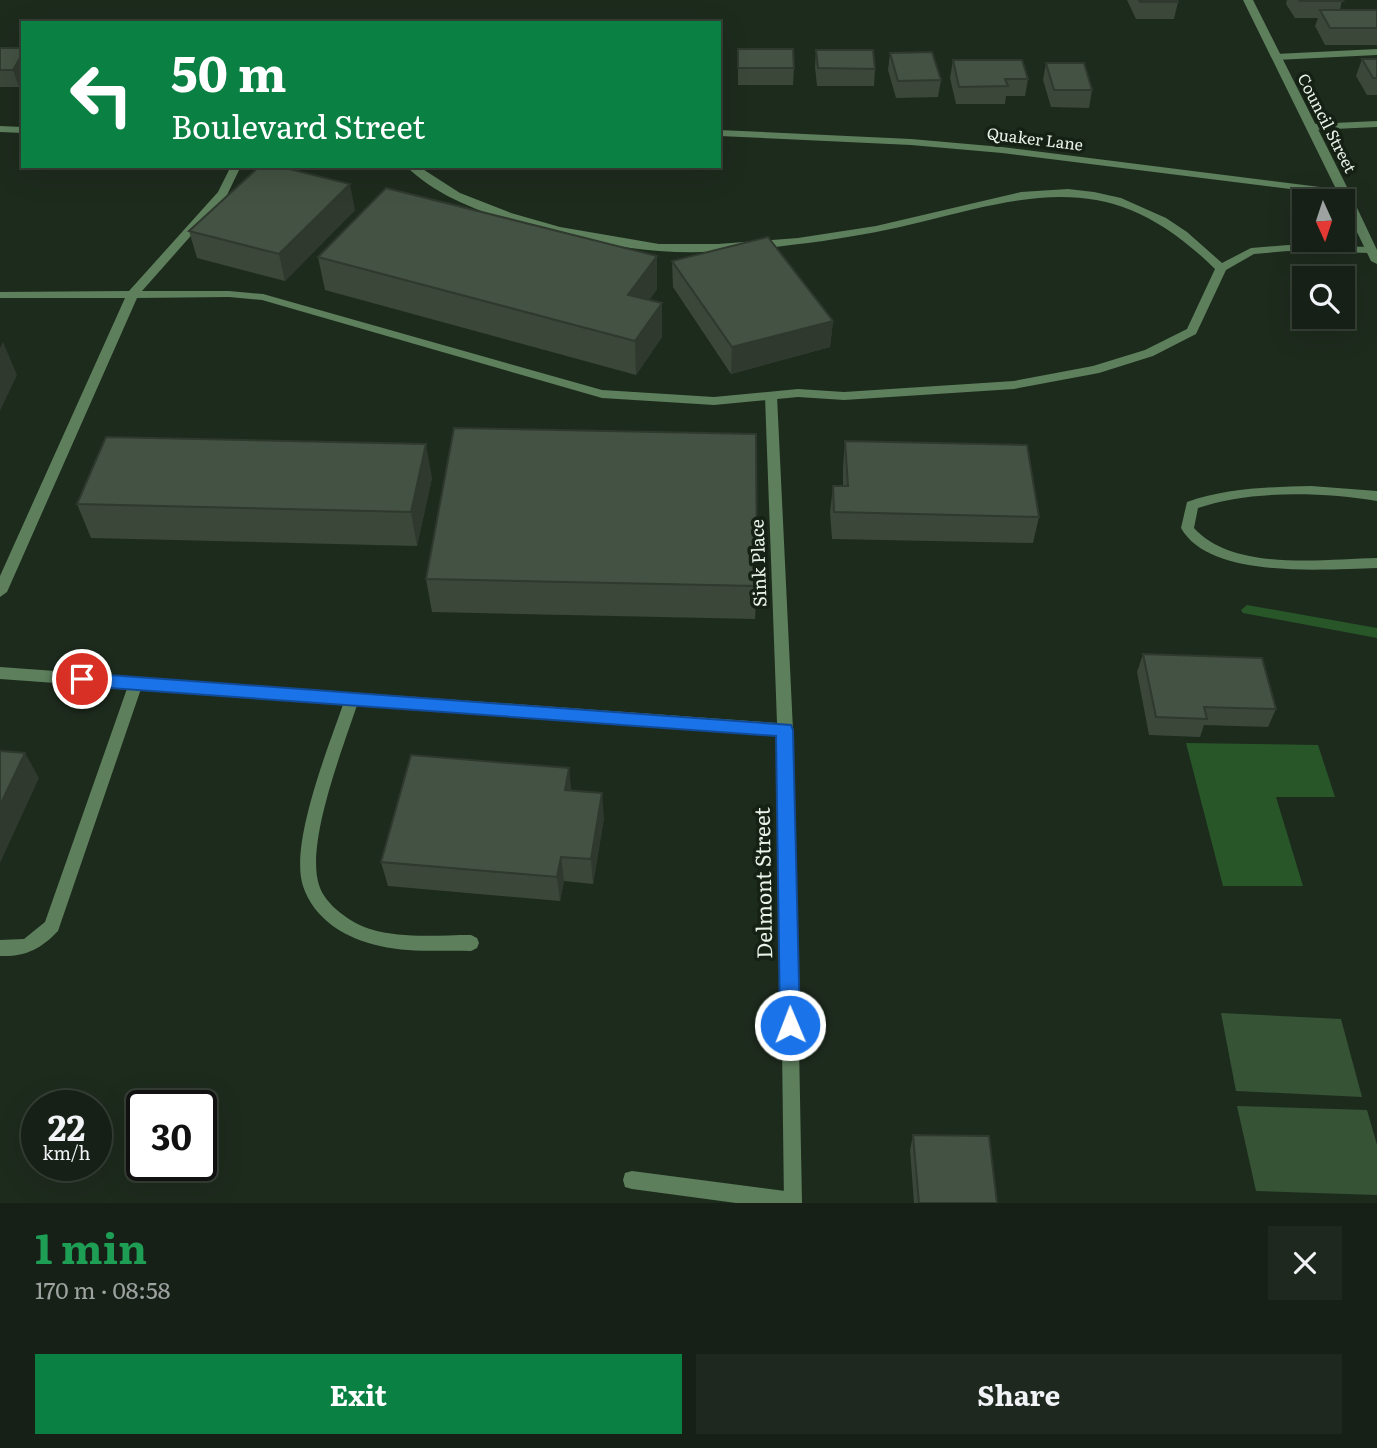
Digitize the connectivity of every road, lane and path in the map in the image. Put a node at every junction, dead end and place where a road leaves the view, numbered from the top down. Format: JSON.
{"nodes":[{"id":1,"x":1248,"y":0,"type":"edge"},
{"id":2,"x":1377,"y":52,"type":"edge"},
{"id":3,"x":1276,"y":57,"type":"junction"},
{"id":4,"x":1377,"y":124,"type":"edge"},
{"id":5,"x":1312,"y":127,"type":"junction"},
{"id":6,"x":0,"y":129,"type":"edge"},
{"id":7,"x":21,"y":130,"type":"edge"},
{"id":8,"x":721,"y":132,"type":"edge"},
{"id":9,"x":235,"y":168,"type":"edge"},
{"id":10,"x":414,"y":168,"type":"edge"},
{"id":11,"x":1313,"y":189,"type":"edge"},
{"id":12,"x":1343,"y":189,"type":"edge"},
{"id":13,"x":1355,"y":214,"type":"edge"},
{"id":14,"x":1374,"y":255,"type":"edge"},
{"id":15,"x":1221,"y":268,"type":"junction"},
{"id":16,"x":133,"y":294,"type":"junction"},
{"id":17,"x":0,"y":295,"type":"edge"},
{"id":18,"x":771,"y":396,"type":"junction"},
{"id":19,"x":1377,"y":496,"type":"edge"},
{"id":20,"x":1377,"y":563,"type":"edge"},
{"id":21,"x":0,"y":591,"type":"edge"},
{"id":22,"x":0,"y":673,"type":"edge"},
{"id":23,"x":136,"y":683,"type":"junction"},
{"id":24,"x":352,"y":699,"type":"junction"},
{"id":25,"x":785,"y":730,"type":"junction"},
{"id":26,"x":471,"y":943,"type":"dead end"},
{"id":27,"x":0,"y":948,"type":"edge"},
{"id":28,"x":632,"y":1180,"type":"dead end"},
{"id":29,"x":793,"y":1202,"type":"edge"}],
"edges":[{"from":1,"to":3,"type":"street","name":"Council Street"},
{"from":2,"to":3,"type":"street"},
{"from":3,"to":5,"type":"street","name":"Council Street"},
{"from":4,"to":5,"type":"street"},
{"from":5,"to":12,"type":"street","name":"Council Street"},
{"from":6,"to":7,"type":"street"},
{"from":8,"to":11,"type":"street","name":"Quaker Lane"},
{"from":9,"to":16,"type":"street"},
{"from":10,"to":15,"type":"street"},
{"from":13,"to":14,"type":"street","name":"Council Street"},
{"from":14,"to":15,"type":"street"},
{"from":15,"to":18,"type":"street"},
{"from":16,"to":17,"type":"street"},
{"from":16,"to":18,"type":"street"},
{"from":16,"to":21,"type":"street"},
{"from":18,"to":25,"type":"street","name":"Sink Place"},
{"from":19,"to":20,"type":"street"},
{"from":22,"to":23,"type":"street"},
{"from":23,"to":24,"type":"street"},
{"from":23,"to":27,"type":"street"},
{"from":24,"to":25,"type":"street"},
{"from":24,"to":26,"type":"street"},
{"from":25,"to":29,"type":"street","name":"Delmont Street"},
{"from":28,"to":29,"type":"street"}]}
